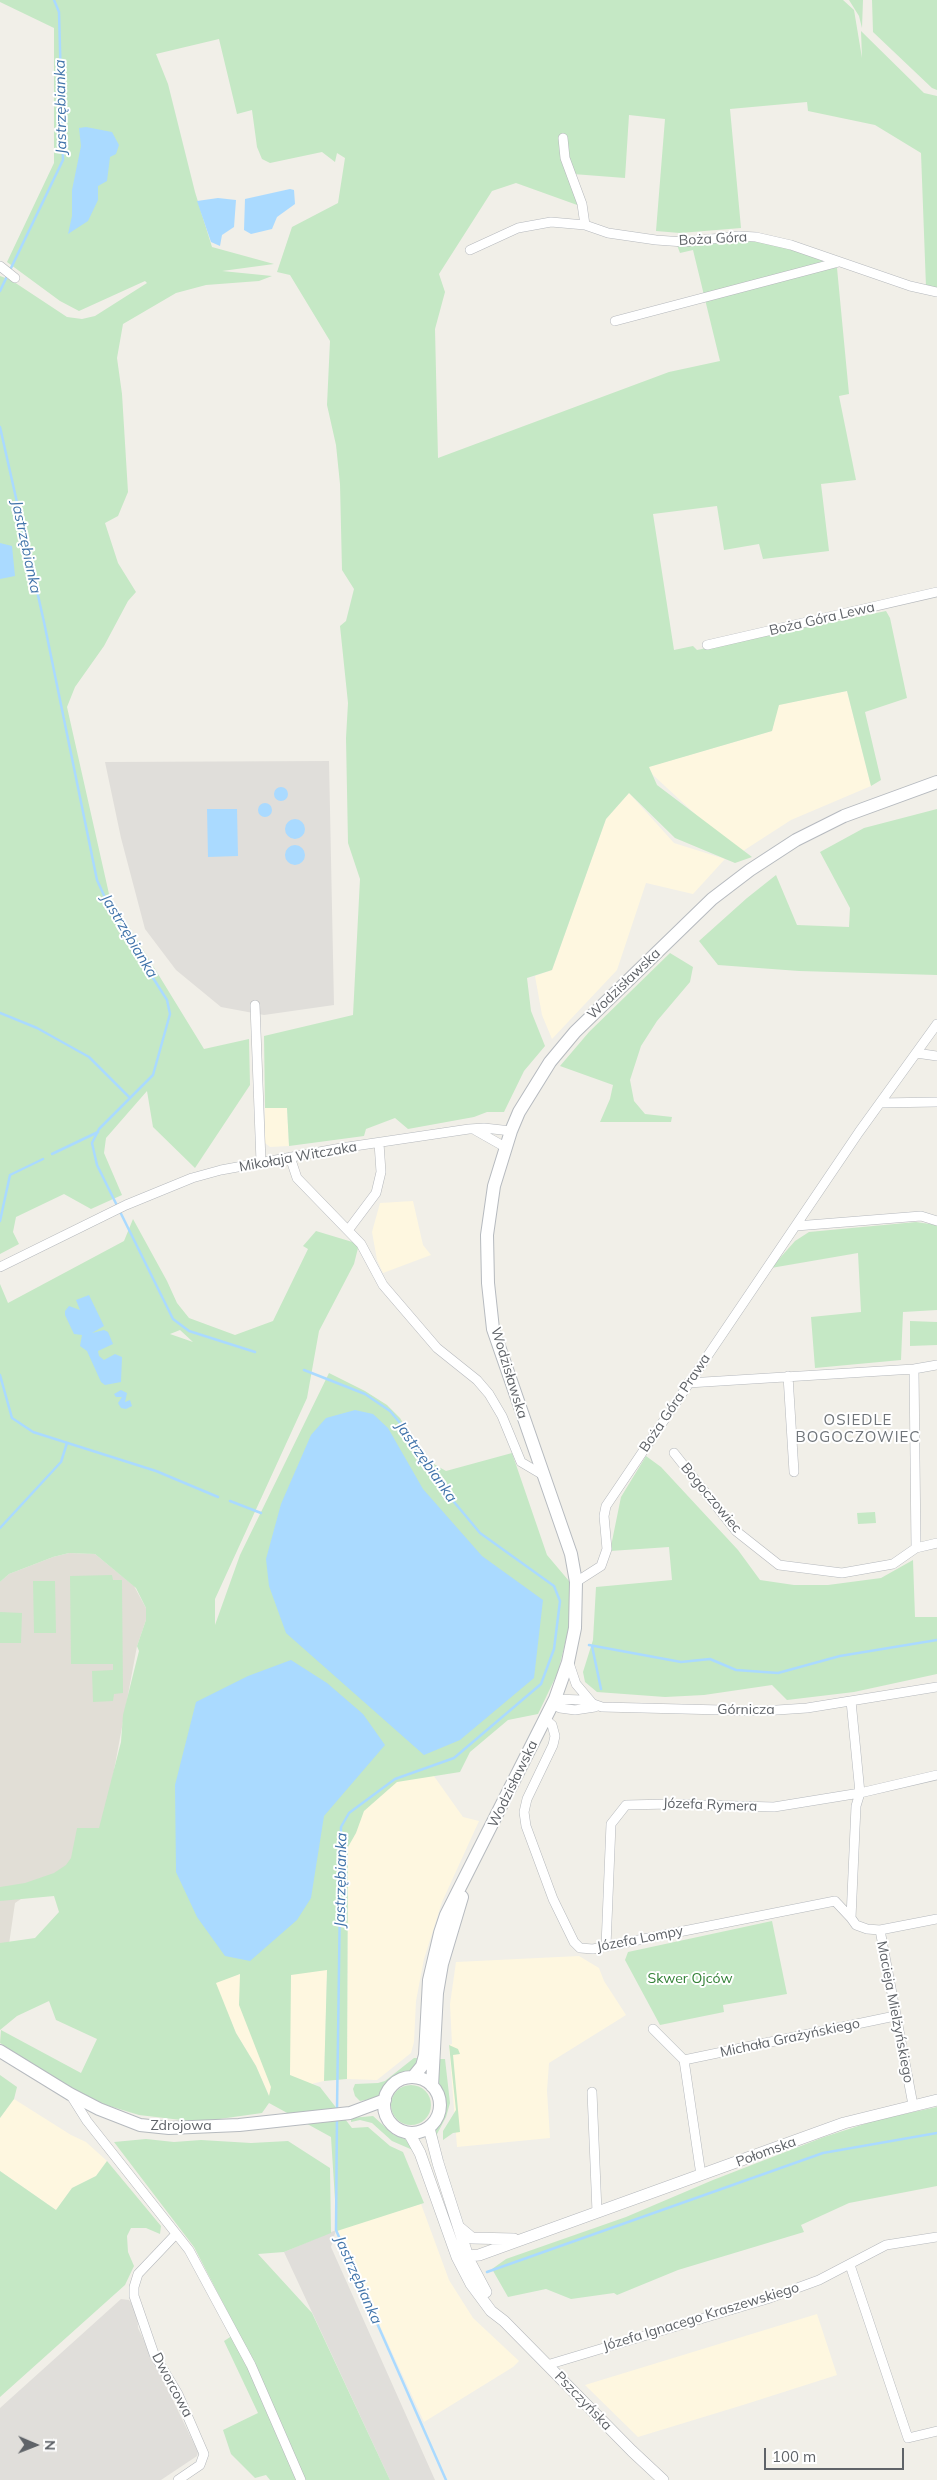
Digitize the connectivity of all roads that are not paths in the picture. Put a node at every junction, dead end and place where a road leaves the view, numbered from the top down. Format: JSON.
{"nodes":[{"id":1,"x":563,"y":138,"type":"dead end"},
{"id":2,"x":586,"y":225,"type":"junction"},
{"id":3,"x":470,"y":250,"type":"dead end"},
{"id":4,"x":839,"y":262,"type":"junction"},
{"id":5,"x":1,"y":267,"type":"edge"},
{"id":6,"x":15,"y":278,"type":"dead end"},
{"id":7,"x":937,"y":292,"type":"edge"},
{"id":8,"x":616,"y":321,"type":"dead end"},
{"id":9,"x":937,"y":592,"type":"edge"},
{"id":10,"x":707,"y":645,"type":"dead end"},
{"id":11,"x":937,"y":782,"type":"edge"},
{"id":12,"x":255,"y":1005,"type":"dead end"},
{"id":13,"x":937,"y":1024,"type":"edge"},
{"id":14,"x":916,"y":1052,"type":"junction"},
{"id":15,"x":937,"y":1056,"type":"edge"},
{"id":16,"x":937,"y":1102,"type":"edge"},
{"id":17,"x":880,"y":1103,"type":"junction"},
{"id":18,"x":475,"y":1130,"type":"junction"},
{"id":19,"x":511,"y":1131,"type":"junction"},
{"id":20,"x":379,"y":1143,"type":"junction"},
{"id":21,"x":505,"y":1147,"type":"junction"},
{"id":22,"x":290,"y":1157,"type":"junction"},
{"id":23,"x":261,"y":1162,"type":"junction"},
{"id":24,"x":937,"y":1221,"type":"edge"},
{"id":25,"x":796,"y":1226,"type":"junction"},
{"id":26,"x":349,"y":1229,"type":"junction"},
{"id":27,"x":0,"y":1267,"type":"edge"},
{"id":28,"x":937,"y":1365,"type":"edge"},
{"id":29,"x":914,"y":1369,"type":"junction"},
{"id":30,"x":788,"y":1376,"type":"junction"},
{"id":31,"x":688,"y":1383,"type":"junction"},
{"id":32,"x":674,"y":1453,"type":"dead end"},
{"id":33,"x":794,"y":1472,"type":"dead end"},
{"id":34,"x":543,"y":1476,"type":"junction"},
{"id":35,"x":937,"y":1543,"type":"edge"},
{"id":36,"x":916,"y":1548,"type":"junction"},
{"id":37,"x":576,"y":1582,"type":"junction"},
{"id":38,"x":568,"y":1662,"type":"junction"},
{"id":39,"x":937,"y":1687,"type":"edge"},
{"id":40,"x":851,"y":1701,"type":"junction"},
{"id":41,"x":554,"y":1702,"type":"junction"},
{"id":42,"x":596,"y":1706,"type":"junction"},
{"id":43,"x":545,"y":1719,"type":"junction"},
{"id":44,"x":937,"y":1775,"type":"edge"},
{"id":45,"x":860,"y":1793,"type":"junction"},
{"id":46,"x":466,"y":1880,"type":"junction"},
{"id":47,"x":852,"y":1918,"type":"junction"},
{"id":48,"x":937,"y":1919,"type":"edge"},
{"id":49,"x":880,"y":1930,"type":"junction"},
{"id":50,"x":606,"y":1946,"type":"junction"},
{"id":51,"x":895,"y":2016,"type":"junction"},
{"id":52,"x":654,"y":2029,"type":"dead end"},
{"id":53,"x":0,"y":2051,"type":"edge"},
{"id":54,"x":684,"y":2060,"type":"junction"},
{"id":55,"x":413,"y":2077,"type":"junction"},
{"id":56,"x":432,"y":2086,"type":"junction"},
{"id":57,"x":592,"y":2092,"type":"dead end"},
{"id":58,"x":70,"y":2094,"type":"junction"},
{"id":59,"x":385,"y":2100,"type":"junction"},
{"id":60,"x":937,"y":2100,"type":"edge"},
{"id":61,"x":914,"y":2105,"type":"junction"},
{"id":62,"x":350,"y":2113,"type":"junction"},
{"id":63,"x":385,"y":2113,"type":"junction"},
{"id":64,"x":429,"y":2128,"type":"junction"},
{"id":65,"x":409,"y":2133,"type":"junction"},
{"id":66,"x":701,"y":2175,"type":"junction"},
{"id":67,"x":597,"y":2212,"type":"junction"},
{"id":68,"x":460,"y":2228,"type":"junction"},
{"id":69,"x":176,"y":2234,"type":"junction"},
{"id":70,"x":449,"y":2237,"type":"junction"},
{"id":71,"x":937,"y":2237,"type":"edge"},
{"id":72,"x":518,"y":2240,"type":"junction"},
{"id":73,"x":468,"y":2256,"type":"junction"},
{"id":74,"x":850,"y":2265,"type":"junction"},
{"id":75,"x":504,"y":2321,"type":"junction"},
{"id":76,"x":547,"y":2365,"type":"junction"},
{"id":77,"x":937,"y":2430,"type":"edge"},
{"id":78,"x":179,"y":2480,"type":"edge"},
{"id":79,"x":301,"y":2480,"type":"edge"},
{"id":80,"x":663,"y":2480,"type":"edge"}],
"edges":[{"from":1,"to":2,"type":"street"},
{"from":2,"to":3,"type":"street","name":"Boża Góra"},
{"from":2,"to":4,"type":"street","name":"Boża Góra"},
{"from":4,"to":7,"type":"street","name":"Boża Góra"},
{"from":4,"to":8,"type":"street"},
{"from":5,"to":6,"type":"street"},
{"from":9,"to":10,"type":"street","name":"Boża Góra Lewa"},
{"from":11,"to":19,"type":"main road","name":"Wodzisławska"},
{"from":12,"to":23,"type":"street"},
{"from":13,"to":14,"type":"street","name":"Boża Góra Prawa"},
{"from":14,"to":15,"type":"street"},
{"from":14,"to":17,"type":"street","name":"Boża Góra Prawa"},
{"from":16,"to":17,"type":"street"},
{"from":17,"to":25,"type":"street","name":"Boża Góra Prawa"},
{"from":18,"to":19,"type":"street","name":"Mikołaja Witczaka"},
{"from":18,"to":20,"type":"street","name":"Mikołaja Witczaka"},
{"from":18,"to":21,"type":"street"},
{"from":19,"to":21,"type":"main road","name":"Wodzisławska"},
{"from":20,"to":22,"type":"street","name":"Mikołaja Witczaka"},
{"from":20,"to":26,"type":"street"},
{"from":21,"to":34,"type":"main road","name":"Wodzisławska"},
{"from":22,"to":23,"type":"street","name":"Mikołaja Witczaka"},
{"from":22,"to":26,"type":"street"},
{"from":23,"to":27,"type":"street","name":"Mikołaja Witczaka"},
{"from":24,"to":25,"type":"street"},
{"from":25,"to":31,"type":"street","name":"Boża Góra Prawa"},
{"from":26,"to":34,"type":"street"},
{"from":28,"to":29,"type":"street"},
{"from":29,"to":30,"type":"street"},
{"from":29,"to":36,"type":"street"},
{"from":30,"to":31,"type":"street"},
{"from":30,"to":33,"type":"street"},
{"from":31,"to":37,"type":"street","name":"Boża Góra Prawa"},
{"from":32,"to":36,"type":"street","name":"Bogoczowiec"},
{"from":34,"to":37,"type":"main road","name":"Wodzisławska"},
{"from":35,"to":36,"type":"street","name":"Bogoczowiec"},
{"from":37,"to":38,"type":"main road","name":"Wodzisławska"},
{"from":38,"to":41,"type":"main road","name":"Wodzisławska"},
{"from":38,"to":42,"type":"street"},
{"from":39,"to":40,"type":"street","name":"Górnicza"},
{"from":40,"to":42,"type":"street","name":"Górnicza"},
{"from":40,"to":45,"type":"street"},
{"from":41,"to":42,"type":"street","name":"Górnicza"},
{"from":41,"to":43,"type":"main road","name":"Wodzisławska"},
{"from":43,"to":46,"type":"main road","name":"Wodzisławska"},
{"from":43,"to":50,"type":"street","name":"Józefa Lompy"},
{"from":44,"to":45,"type":"street","name":"Józefa Rymera"},
{"from":45,"to":47,"type":"street"},
{"from":45,"to":50,"type":"street","name":"Józefa Rymera"},
{"from":46,"to":55,"type":"main road","name":"Wodzisławska"},
{"from":46,"to":56,"type":"main road","name":"Wodzisławska"},
{"from":47,"to":49,"type":"street","name":"Macieja Mielżyńskiego"},
{"from":47,"to":50,"type":"street","name":"Józefa Lompy"},
{"from":48,"to":49,"type":"street"},
{"from":49,"to":51,"type":"street","name":"Macieja Mielżyńskiego"},
{"from":51,"to":54,"type":"street","name":"Michała Grażyńskiego"},
{"from":51,"to":61,"type":"street","name":"Macieja Mielżyńskiego"},
{"from":52,"to":54,"type":"street"},
{"from":53,"to":58,"type":"main road","name":"Zdrojowa"},
{"from":54,"to":66,"type":"street"},
{"from":55,"to":56,"type":"main road"},
{"from":55,"to":59,"type":"main road"},
{"from":56,"to":64,"type":"main road"},
{"from":57,"to":67,"type":"street"},
{"from":58,"to":62,"type":"main road","name":"Zdrojowa"},
{"from":58,"to":69,"type":"street"},
{"from":59,"to":62,"type":"main road","name":"Zdrojowa"},
{"from":59,"to":63,"type":"main road"},
{"from":60,"to":61,"type":"street","name":"Połomska"},
{"from":61,"to":66,"type":"street","name":"Połomska"},
{"from":62,"to":63,"type":"main road","name":"Zdrojowa"},
{"from":63,"to":65,"type":"main road"},
{"from":64,"to":65,"type":"main road"},
{"from":64,"to":68,"type":"street","name":"Pszczyńska"},
{"from":65,"to":70,"type":"street","name":"Pszczyńska"},
{"from":66,"to":67,"type":"street","name":"Połomska"},
{"from":67,"to":72,"type":"street","name":"Połomska"},
{"from":68,"to":72,"type":"street","name":"Połomska"},
{"from":68,"to":73,"type":"street","name":"Pszczyńska"},
{"from":69,"to":78,"type":"street","name":"Dworcowa"},
{"from":69,"to":79,"type":"street"},
{"from":70,"to":73,"type":"street"},
{"from":70,"to":75,"type":"street","name":"Pszczyńska"},
{"from":71,"to":74,"type":"street","name":"Józefa Ignacego Kraszewskiego"},
{"from":72,"to":73,"type":"street","name":"Połomska"},
{"from":73,"to":75,"type":"street","name":"Pszczyńska"},
{"from":74,"to":76,"type":"street","name":"Józefa Ignacego Kraszewskiego"},
{"from":74,"to":77,"type":"street"},
{"from":75,"to":76,"type":"street","name":"Pszczyńska"},
{"from":76,"to":80,"type":"street","name":"Pszczyńska"}]}
